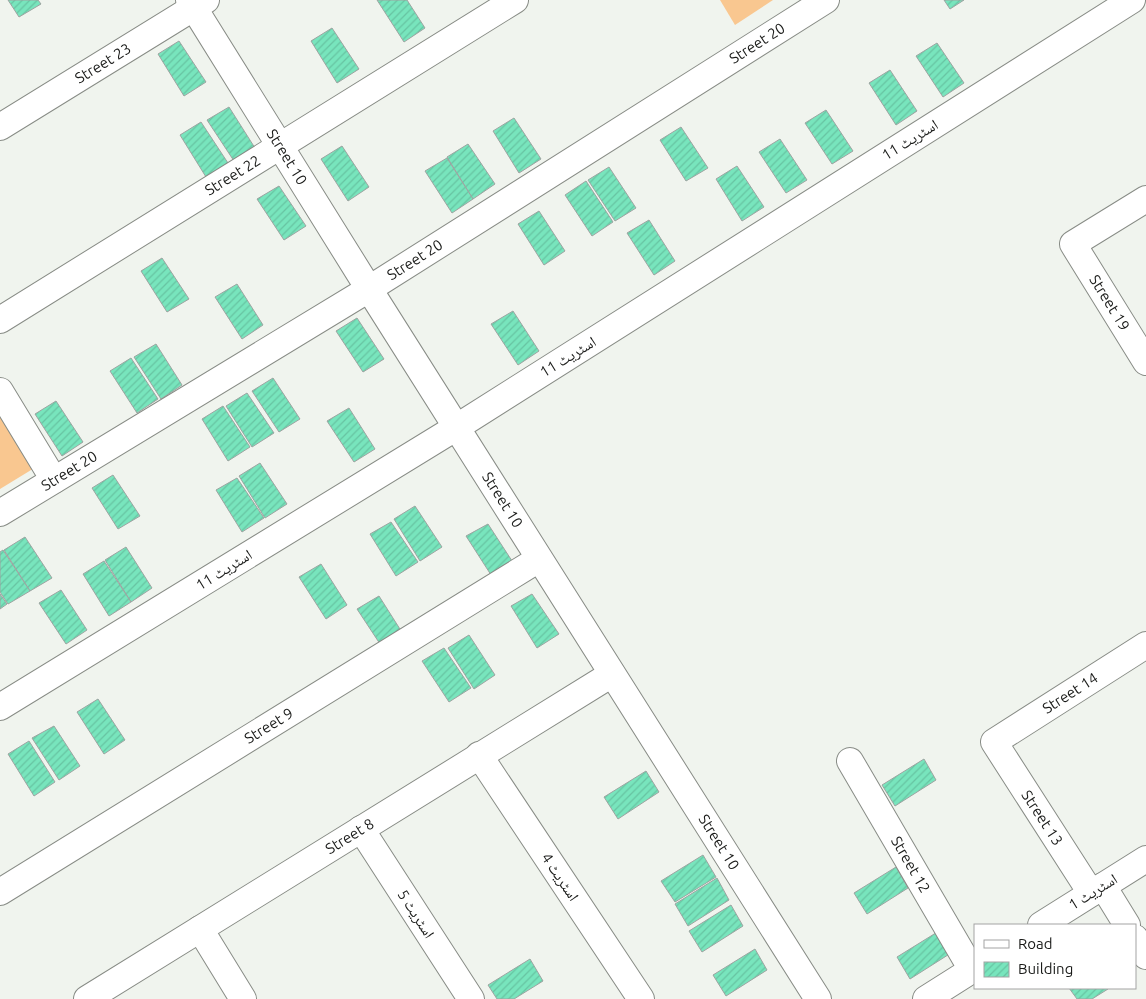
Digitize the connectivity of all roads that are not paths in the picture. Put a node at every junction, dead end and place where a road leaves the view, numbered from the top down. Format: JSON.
{"nodes":[{"id":1,"x":515,"y":0,"type":"edge"},
{"id":2,"x":826,"y":0,"type":"edge"},
{"id":3,"x":1132,"y":0,"type":"edge"},
{"id":4,"x":196,"y":2,"type":"edge"},
{"id":5,"x":0,"y":126,"type":"edge"},
{"id":6,"x":280,"y":147,"type":"junction"},
{"id":7,"x":1146,"y":199,"type":"edge"},
{"id":8,"x":369,"y":289,"type":"junction"},
{"id":9,"x":0,"y":320,"type":"edge"},
{"id":10,"x":1146,"y":362,"type":"edge"},
{"id":11,"x":0,"y":391,"type":"edge"},
{"id":12,"x":457,"y":427,"type":"junction"},
{"id":13,"x":54,"y":480,"type":"junction"},
{"id":14,"x":0,"y":514,"type":"edge"},
{"id":15,"x":539,"y":559,"type":"junction"},
{"id":16,"x":1146,"y":645,"type":"edge"},
{"id":17,"x":612,"y":674,"type":"junction"},
{"id":18,"x":0,"y":707,"type":"edge"},
{"id":19,"x":994,"y":742,"type":"joint"},
{"id":20,"x":479,"y":755,"type":"junction"},
{"id":21,"x":850,"y":760,"type":"dead end"},
{"id":22,"x":361,"y":829,"type":"junction"},
{"id":23,"x":1146,"y":859,"type":"edge"},
{"id":24,"x":1097,"y":890,"type":"junction"},
{"id":25,"x":0,"y":892,"type":"edge"},
{"id":26,"x":1043,"y":924,"type":"edge"},
{"id":27,"x":1126,"y":924,"type":"edge"},
{"id":28,"x":200,"y":929,"type":"junction"},
{"id":29,"x":1136,"y":940,"type":"edge"},
{"id":30,"x":1146,"y":956,"type":"edge"},
{"id":31,"x":974,"y":969,"type":"edge"},
{"id":32,"x":87,"y":999,"type":"edge"},
{"id":33,"x":243,"y":999,"type":"edge"},
{"id":34,"x":471,"y":999,"type":"edge"},
{"id":35,"x":641,"y":999,"type":"edge"},
{"id":36,"x":818,"y":999,"type":"edge"},
{"id":37,"x":926,"y":999,"type":"edge"}],
"edges":[{"from":1,"to":6,"type":"street","name":"Street 22"},
{"from":2,"to":8,"type":"street","name":"Street 20"},
{"from":3,"to":12,"type":"street","name":"اسٹریٹ 11"},
{"from":4,"to":5,"type":"street","name":"Street 23"},
{"from":4,"to":6,"type":"street","name":"Street 10"},
{"from":6,"to":8,"type":"street","name":"Street 10"},
{"from":6,"to":9,"type":"street","name":"Street 22"},
{"from":7,"to":10,"type":"street","name":"Street 19"},
{"from":8,"to":12,"type":"street","name":"Street 10"},
{"from":8,"to":13,"type":"street","name":"Street 20"},
{"from":11,"to":13,"type":"street"},
{"from":12,"to":15,"type":"street","name":"Street 10"},
{"from":12,"to":18,"type":"street","name":"اسٹریٹ 11"},
{"from":13,"to":14,"type":"street","name":"Street 20"},
{"from":15,"to":17,"type":"street","name":"Street 10"},
{"from":15,"to":25,"type":"street","name":"Street 9"},
{"from":16,"to":19,"type":"street","name":"Street 14"},
{"from":17,"to":20,"type":"street","name":"Street 8"},
{"from":17,"to":36,"type":"street","name":"Street 10"},
{"from":19,"to":24,"type":"street","name":"Street 13"},
{"from":20,"to":22,"type":"street","name":"Street 8"},
{"from":20,"to":35,"type":"street","name":"اسٹریٹ 4"},
{"from":21,"to":31,"type":"street","name":"Street 12"},
{"from":22,"to":28,"type":"street","name":"Street 8"},
{"from":22,"to":34,"type":"street","name":"اسٹریٹ 5"},
{"from":23,"to":24,"type":"street","name":"اسٹریٹ 1"},
{"from":24,"to":26,"type":"street","name":"اسٹریٹ 1"},
{"from":24,"to":27,"type":"street","name":"Street 13"},
{"from":28,"to":32,"type":"street","name":"Street 8"},
{"from":28,"to":33,"type":"street"},
{"from":29,"to":30,"type":"street"},
{"from":31,"to":37,"type":"street"}]}
